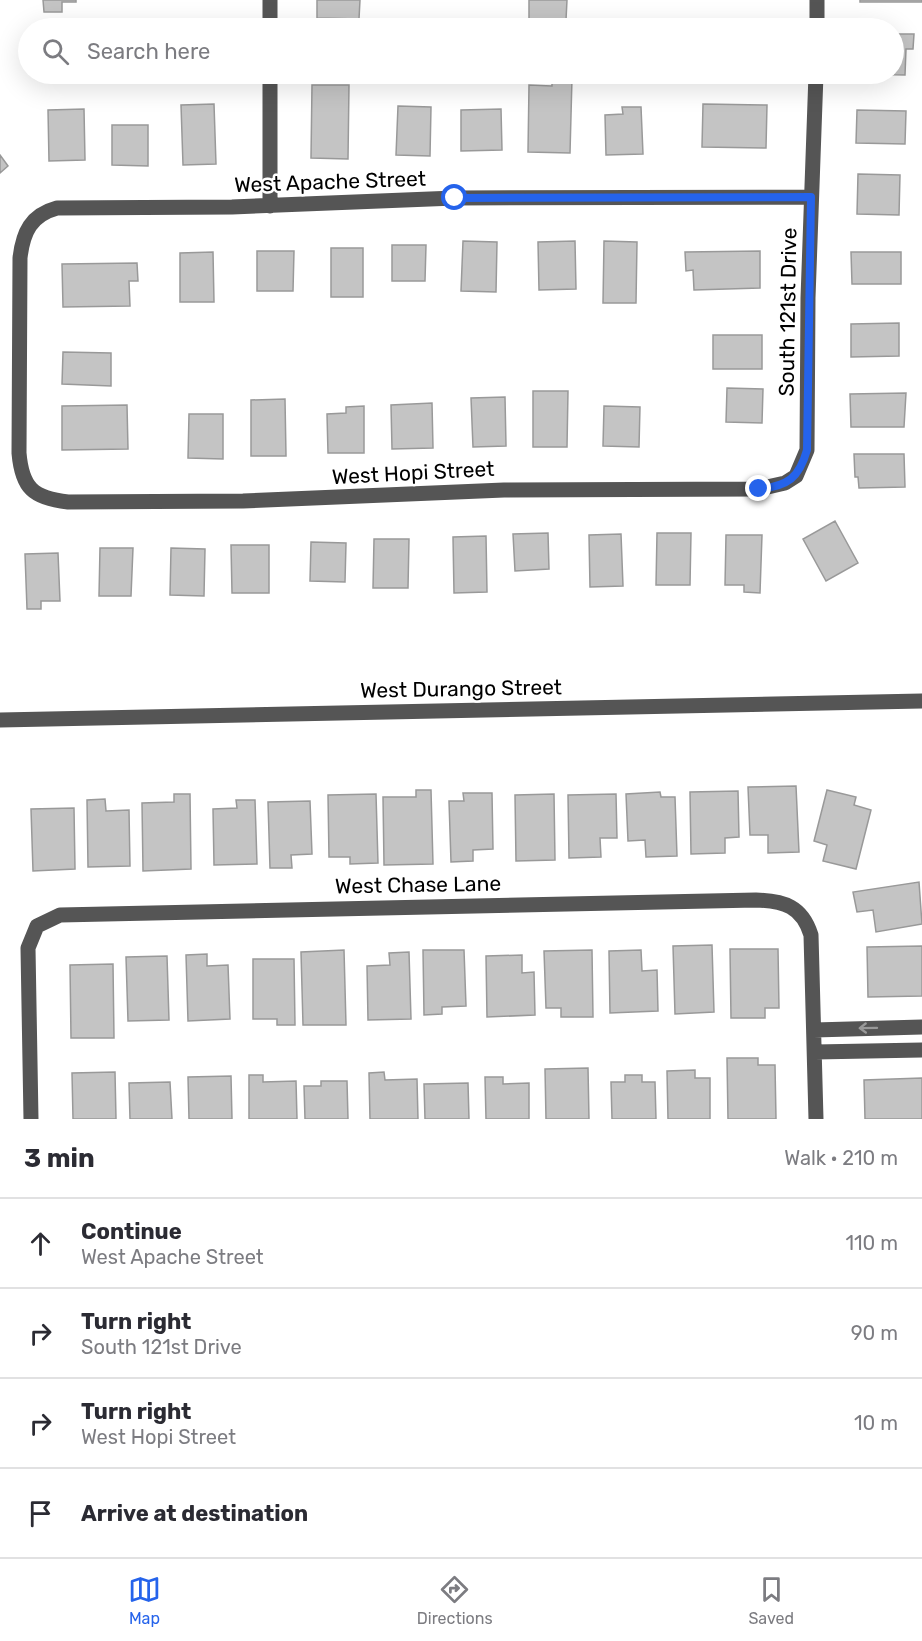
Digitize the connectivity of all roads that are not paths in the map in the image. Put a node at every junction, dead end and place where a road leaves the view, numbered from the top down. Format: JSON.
{"nodes":[{"id":1,"x":270,"y":0,"type":"edge"},
{"id":2,"x":817,"y":0,"type":"edge"},
{"id":3,"x":270,"y":18,"type":"edge"},
{"id":4,"x":817,"y":18,"type":"edge"},
{"id":5,"x":270,"y":84,"type":"edge"},
{"id":6,"x":816,"y":84,"type":"edge"},
{"id":7,"x":811,"y":197,"type":"junction"},
{"id":8,"x":270,"y":206,"type":"junction"},
{"id":9,"x":796,"y":476,"type":"joint"},
{"id":10,"x":31,"y":490,"type":"joint"},
{"id":11,"x":922,"y":701,"type":"edge"},
{"id":12,"x":0,"y":720,"type":"edge"},
{"id":13,"x":922,"y":1028,"type":"edge"},
{"id":14,"x":814,"y":1030,"type":"junction"},
{"id":15,"x":922,"y":1050,"type":"edge"},
{"id":16,"x":814,"y":1052,"type":"junction"},
{"id":17,"x":31,"y":1119,"type":"edge"},
{"id":18,"x":816,"y":1119,"type":"edge"}],
"edges":[{"from":1,"to":3,"type":"street"},
{"from":2,"to":4,"type":"street"},
{"from":5,"to":8,"type":"street"},
{"from":6,"to":7,"type":"street","name":"South 121st Drive"},
{"from":7,"to":8,"type":"street","name":"West Apache Street"},
{"from":7,"to":9,"type":"street","name":"South 121st Drive"},
{"from":8,"to":10,"type":"street","name":"West Apache Street"},
{"from":9,"to":10,"type":"street","name":"West Hopi Street"},
{"from":11,"to":12,"type":"street","name":"West Durango Street"},
{"from":13,"to":14,"type":"street","one_way":true},
{"from":14,"to":16,"type":"street"},
{"from":14,"to":17,"type":"street","name":"West Chase Lane"},
{"from":15,"to":16,"type":"street"},
{"from":16,"to":18,"type":"street"}]}
